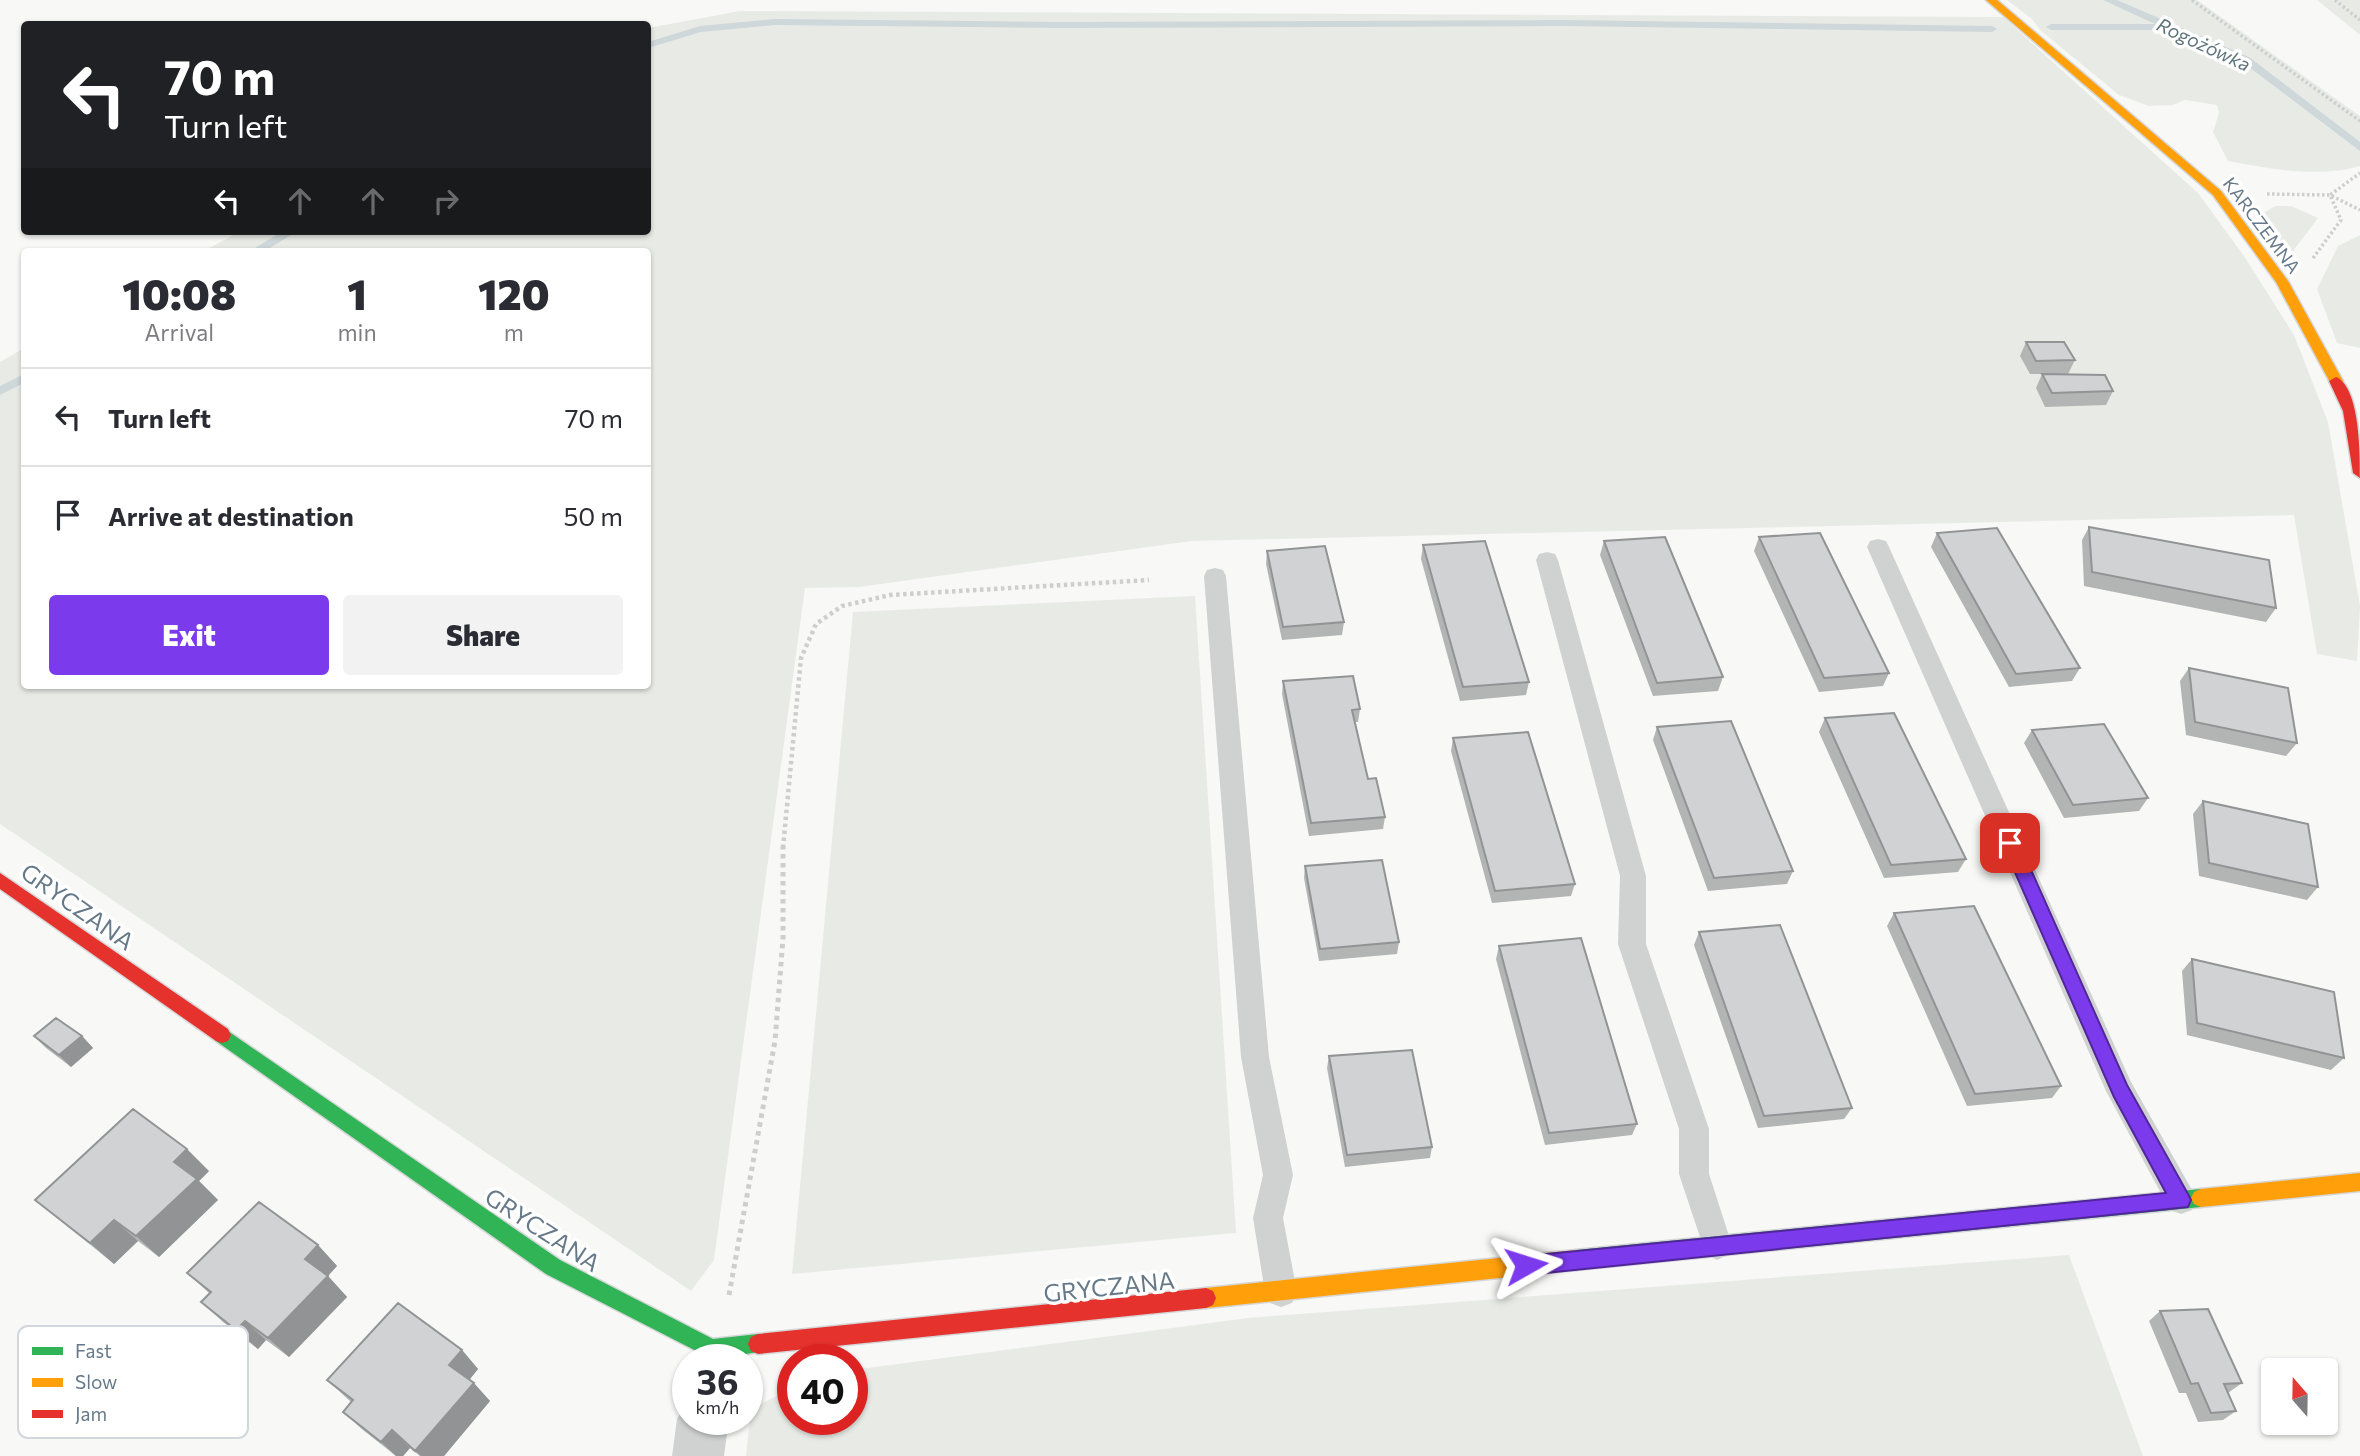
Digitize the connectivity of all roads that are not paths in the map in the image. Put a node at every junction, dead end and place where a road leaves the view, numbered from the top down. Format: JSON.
{"nodes":[{"id":1,"x":1991,"y":0,"type":"edge"},
{"id":2,"x":2360,"y":473,"type":"edge"},
{"id":3,"x":1878,"y":547,"type":"dead end"},
{"id":4,"x":1547,"y":560,"type":"dead end"},
{"id":5,"x":1215,"y":576,"type":"dead end"},
{"id":6,"x":0,"y":880,"type":"edge"},
{"id":7,"x":2360,"y":1182,"type":"edge"},
{"id":8,"x":2181,"y":1200,"type":"junction"},
{"id":9,"x":1717,"y":1245,"type":"junction"},
{"id":10,"x":1281,"y":1292,"type":"junction"},
{"id":11,"x":694,"y":1344,"type":"edge"},
{"id":12,"x":763,"y":1348,"type":"edge"},
{"id":13,"x":701,"y":1435,"type":"edge"},
{"id":14,"x":698,"y":1456,"type":"edge"}],
"edges":[{"from":1,"to":2,"type":"street","name":"KARCZEMNA"},
{"from":3,"to":8,"type":"lane"},
{"from":4,"to":9,"type":"lane"},
{"from":5,"to":10,"type":"lane"},
{"from":6,"to":11,"type":"street","name":"GRYCZANA"},
{"from":7,"to":8,"type":"street","name":"GRYCZANA"},
{"from":8,"to":9,"type":"street","name":"GRYCZANA"},
{"from":9,"to":10,"type":"street","name":"GRYCZANA"},
{"from":10,"to":12,"type":"street","name":"GRYCZANA"},
{"from":13,"to":14,"type":"street"}]}
